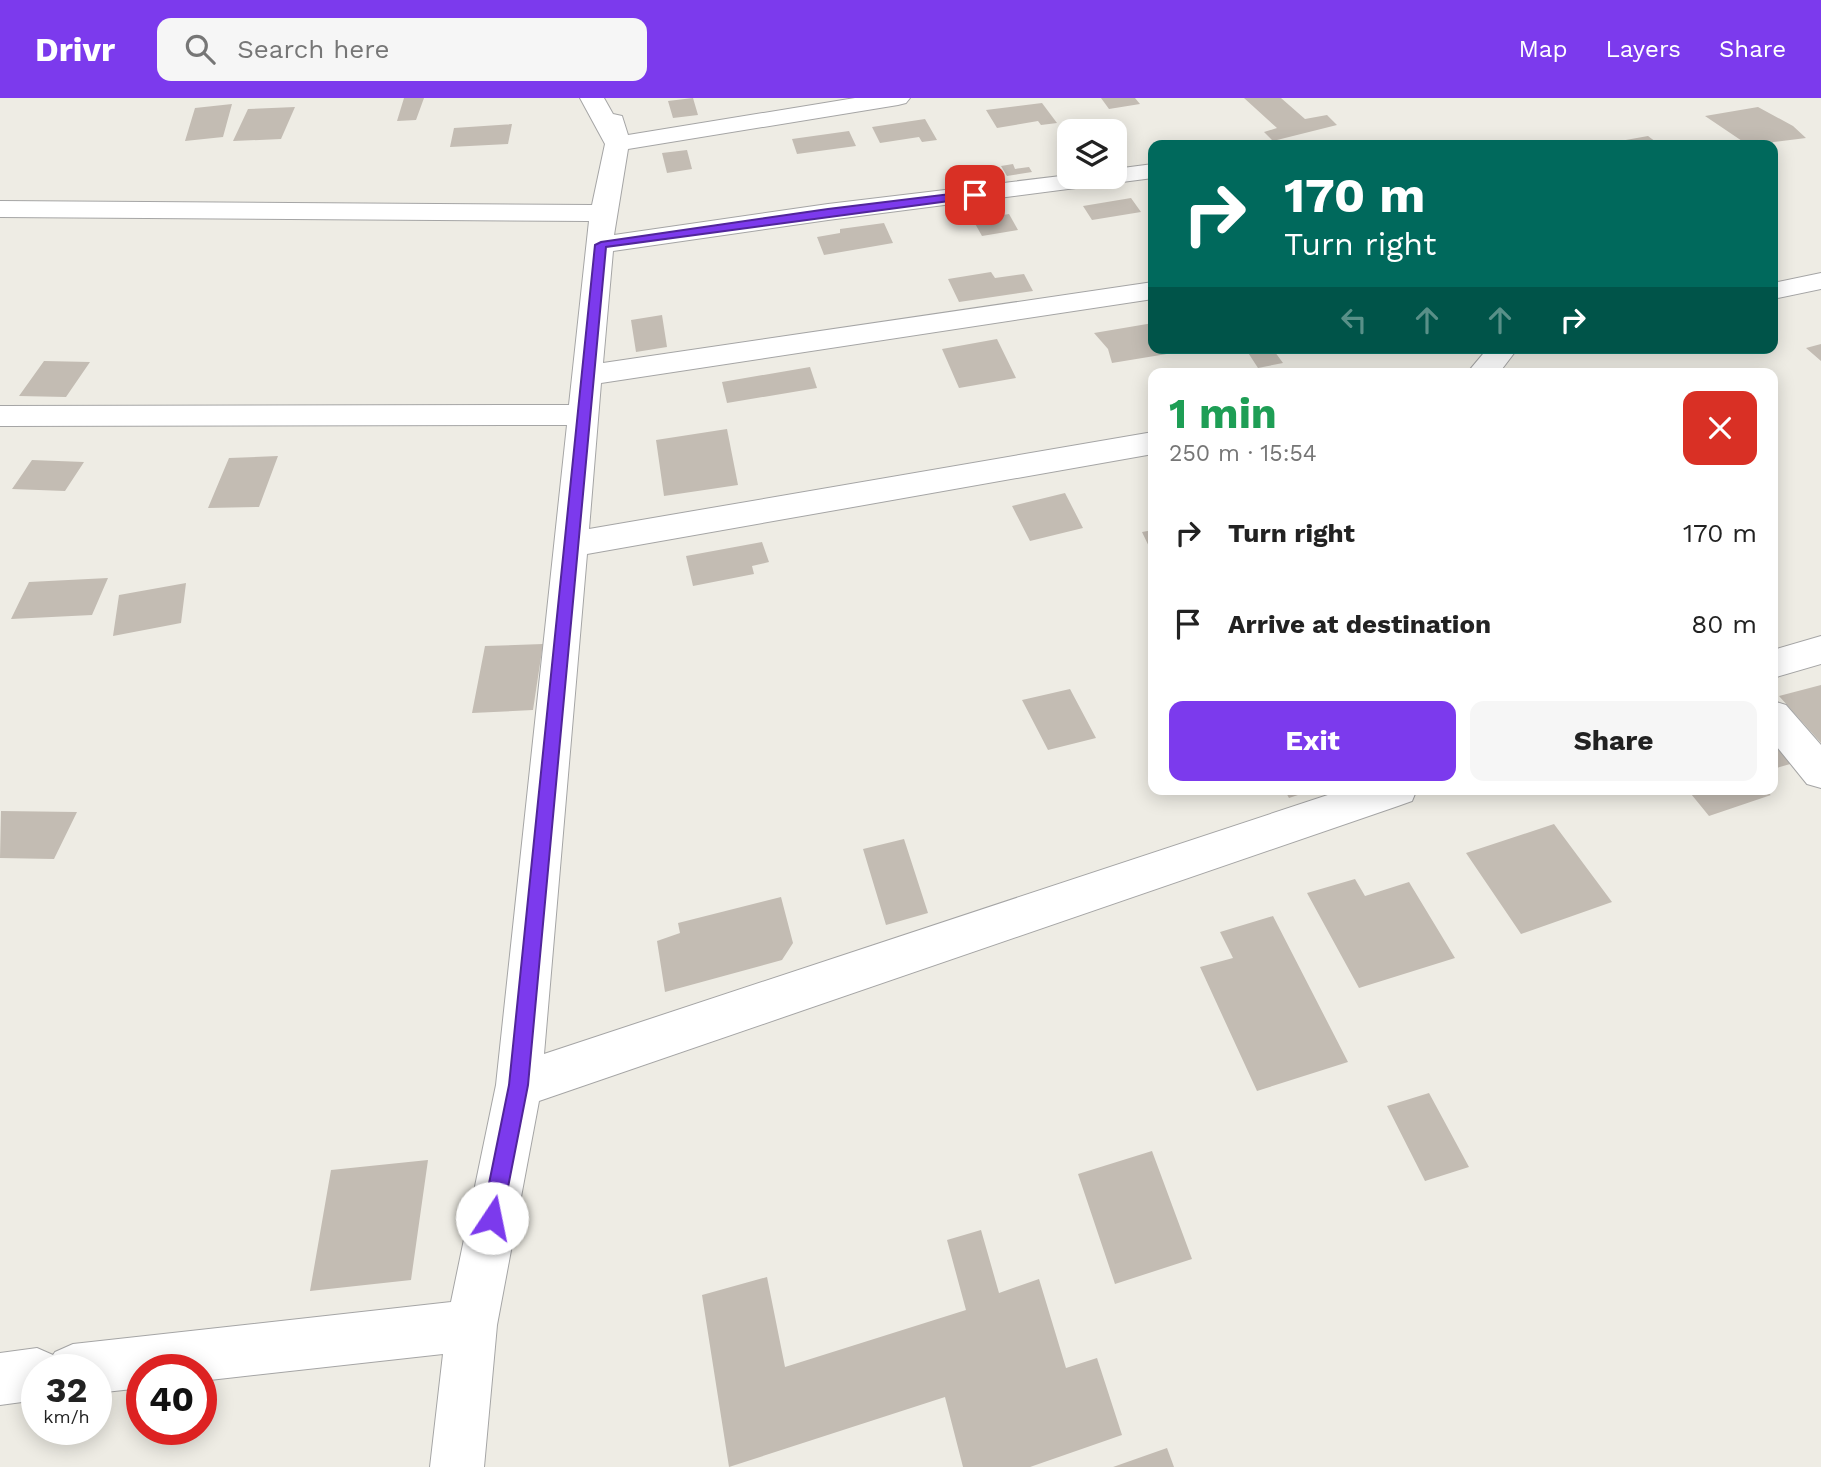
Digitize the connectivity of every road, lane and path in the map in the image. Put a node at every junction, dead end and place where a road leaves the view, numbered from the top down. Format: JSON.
{"nodes":[{"id":1,"x":593,"y":98,"type":"edge"},
{"id":2,"x":612,"y":98,"type":"edge"},
{"id":3,"x":898,"y":98,"type":"edge"},
{"id":4,"x":617,"y":144,"type":"junction"},
{"id":5,"x":1148,"y":172,"type":"edge"},
{"id":6,"x":1127,"y":174,"type":"edge"},
{"id":7,"x":1057,"y":183,"type":"edge"},
{"id":8,"x":0,"y":209,"type":"edge"},
{"id":9,"x":602,"y":229,"type":"junction"},
{"id":10,"x":1821,"y":281,"type":"edge"},
{"id":11,"x":1778,"y":290,"type":"edge"},
{"id":12,"x":1148,"y":292,"type":"edge"},
{"id":13,"x":1499,"y":354,"type":"edge"},
{"id":14,"x":1486,"y":368,"type":"edge"},
{"id":15,"x":587,"y":375,"type":"junction"},
{"id":16,"x":584,"y":415,"type":"junction"},
{"id":17,"x":0,"y":416,"type":"edge"},
{"id":18,"x":1148,"y":444,"type":"edge"},
{"id":19,"x":571,"y":544,"type":"junction"},
{"id":20,"x":1821,"y":650,"type":"edge"},
{"id":21,"x":1778,"y":663,"type":"edge"},
{"id":22,"x":1778,"y":722,"type":"edge"},
{"id":23,"x":1821,"y":772,"type":"edge"},
{"id":24,"x":1380,"y":795,"type":"edge"},
{"id":25,"x":519,"y":1085,"type":"junction"},
{"id":26,"x":471,"y":1325,"type":"junction"},
{"id":27,"x":112,"y":1366,"type":"edge"},
{"id":28,"x":21,"y":1376,"type":"edge"},
{"id":29,"x":0,"y":1378,"type":"edge"},
{"id":30,"x":457,"y":1467,"type":"edge"}],
"edges":[{"from":1,"to":4,"type":"street"},
{"from":2,"to":4,"type":"street"},
{"from":3,"to":4,"type":"street"},
{"from":4,"to":9,"type":"street"},
{"from":5,"to":6,"type":"street"},
{"from":7,"to":9,"type":"street"},
{"from":8,"to":9,"type":"street"},
{"from":9,"to":15,"type":"street"},
{"from":10,"to":11,"type":"street"},
{"from":12,"to":15,"type":"street"},
{"from":13,"to":14,"type":"street"},
{"from":15,"to":16,"type":"street"},
{"from":16,"to":17,"type":"street"},
{"from":16,"to":19,"type":"street"},
{"from":18,"to":19,"type":"street"},
{"from":19,"to":25,"type":"street"},
{"from":20,"to":21,"type":"street"},
{"from":22,"to":23,"type":"street"},
{"from":24,"to":25,"type":"street"},
{"from":25,"to":26,"type":"street"},
{"from":26,"to":27,"type":"street"},
{"from":26,"to":30,"type":"street"},
{"from":28,"to":29,"type":"street"}]}
